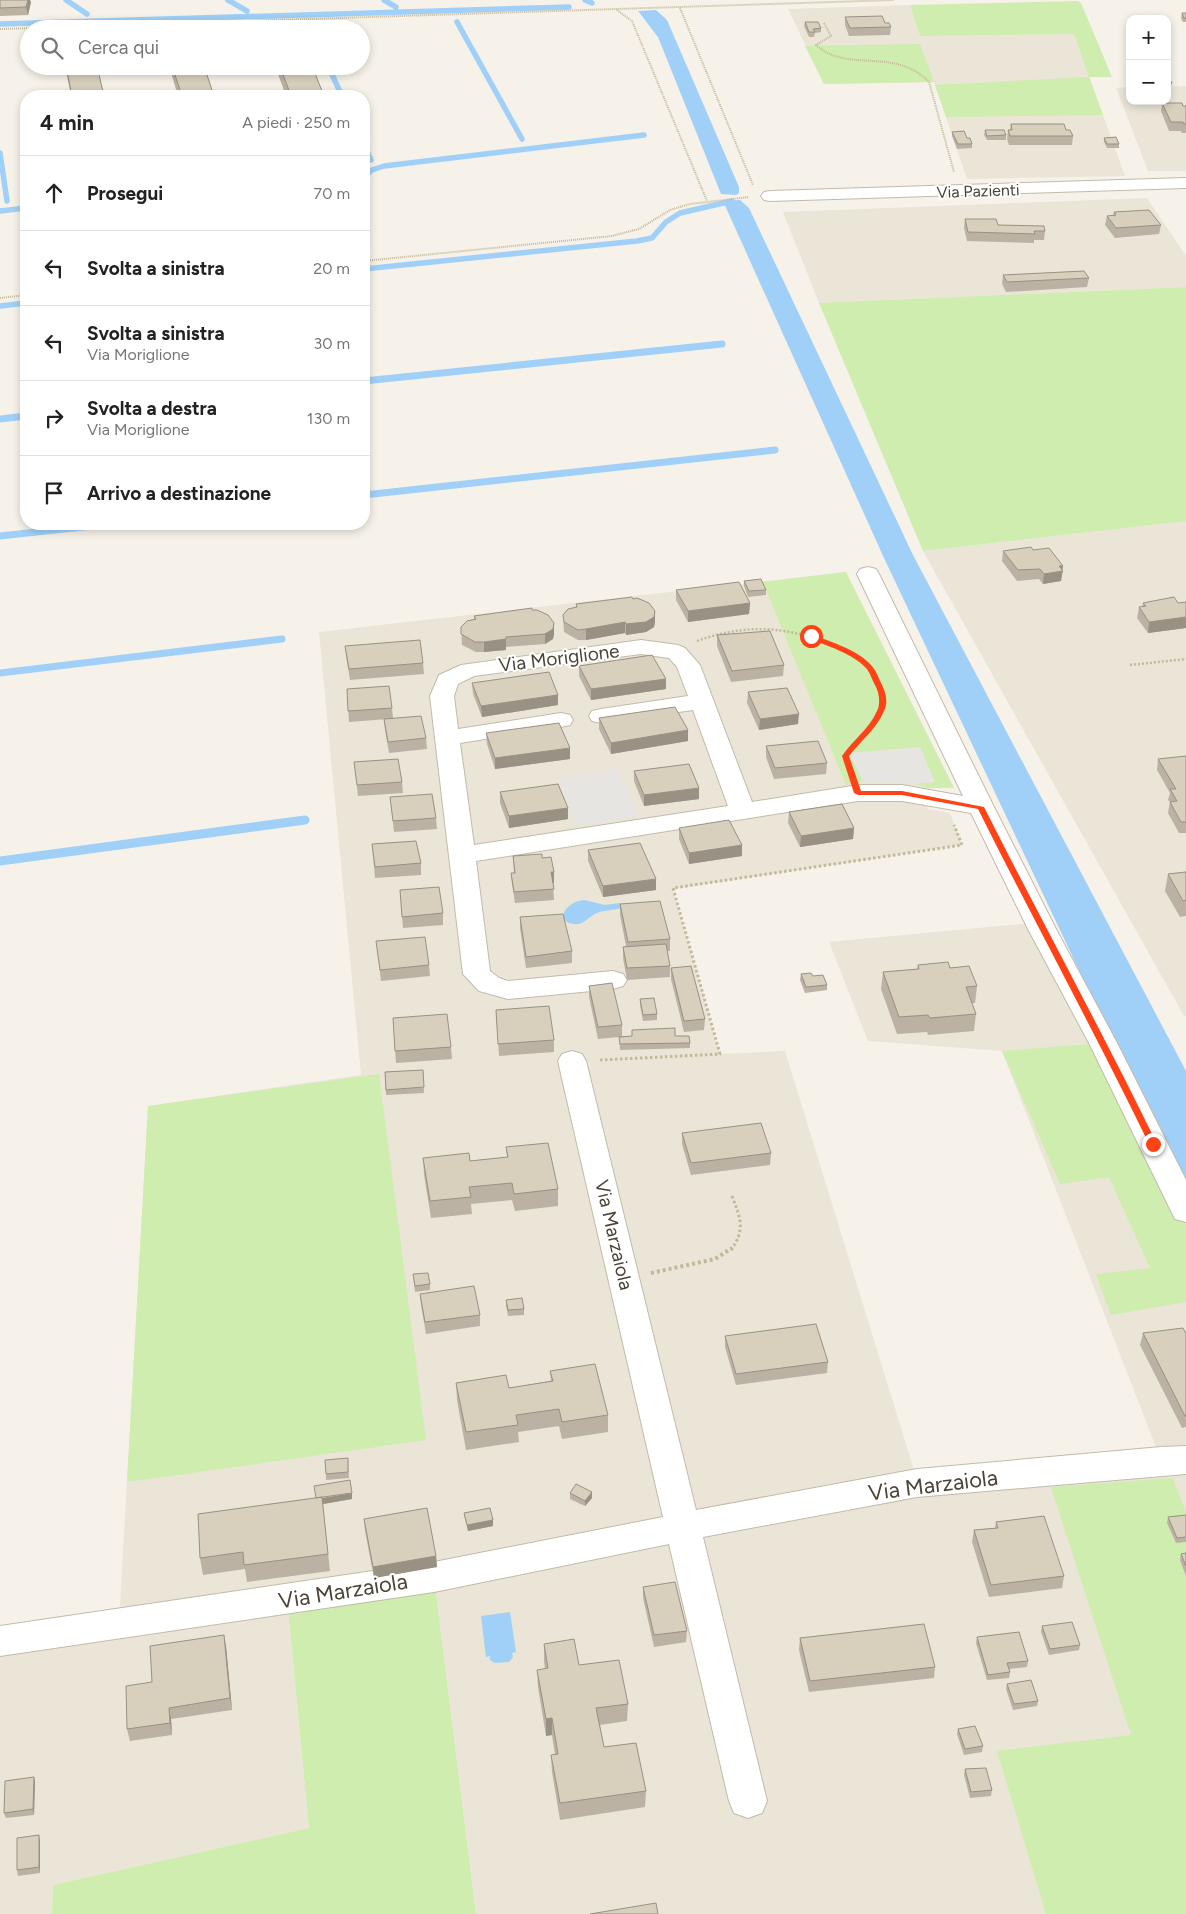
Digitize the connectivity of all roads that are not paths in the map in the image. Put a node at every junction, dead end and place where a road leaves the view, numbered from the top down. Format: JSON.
{"nodes":[{"id":1,"x":1186,"y":183,"type":"edge"},
{"id":2,"x":762,"y":192,"type":"road end"},
{"id":3,"x":868,"y":574,"type":"dead end"},
{"id":4,"x":702,"y":701,"type":"junction"},
{"id":5,"x":601,"y":716,"type":"edge"},
{"id":6,"x":560,"y":720,"type":"dead end"},
{"id":7,"x":447,"y":738,"type":"junction"},
{"id":8,"x":981,"y":807,"type":"junction"},
{"id":9,"x":743,"y":812,"type":"junction"},
{"id":10,"x":461,"y":855,"type":"junction"},
{"id":11,"x":613,"y":980,"type":"dead end"},
{"id":12,"x":572,"y":1061,"type":"road end"},
{"id":13,"x":1186,"y":1211,"type":"edge"},
{"id":14,"x":1186,"y":1460,"type":"edge"},
{"id":15,"x":683,"y":1527,"type":"junction"},
{"id":16,"x":0,"y":1641,"type":"edge"},
{"id":17,"x":748,"y":1801,"type":"dead end"}],
"edges":[{"from":1,"to":2,"type":"street","name":"Via Pazienti"},
{"from":3,"to":8,"type":"street"},
{"from":4,"to":5,"type":"street"},
{"from":4,"to":7,"type":"street","name":"Via Moriglione"},
{"from":4,"to":9,"type":"street"},
{"from":6,"to":7,"type":"street"},
{"from":7,"to":10,"type":"street","name":"Via Moriglione"},
{"from":8,"to":9,"type":"street"},
{"from":8,"to":13,"type":"street"},
{"from":9,"to":10,"type":"street"},
{"from":10,"to":11,"type":"street","name":"Via Moriglione"},
{"from":12,"to":15,"type":"street","name":"Via Marzaiola"},
{"from":14,"to":15,"type":"street","name":"Via Marzaiola"},
{"from":15,"to":16,"type":"street","name":"Via Marzaiola"},
{"from":15,"to":17,"type":"street","name":"Via Marzaiola"}]}
